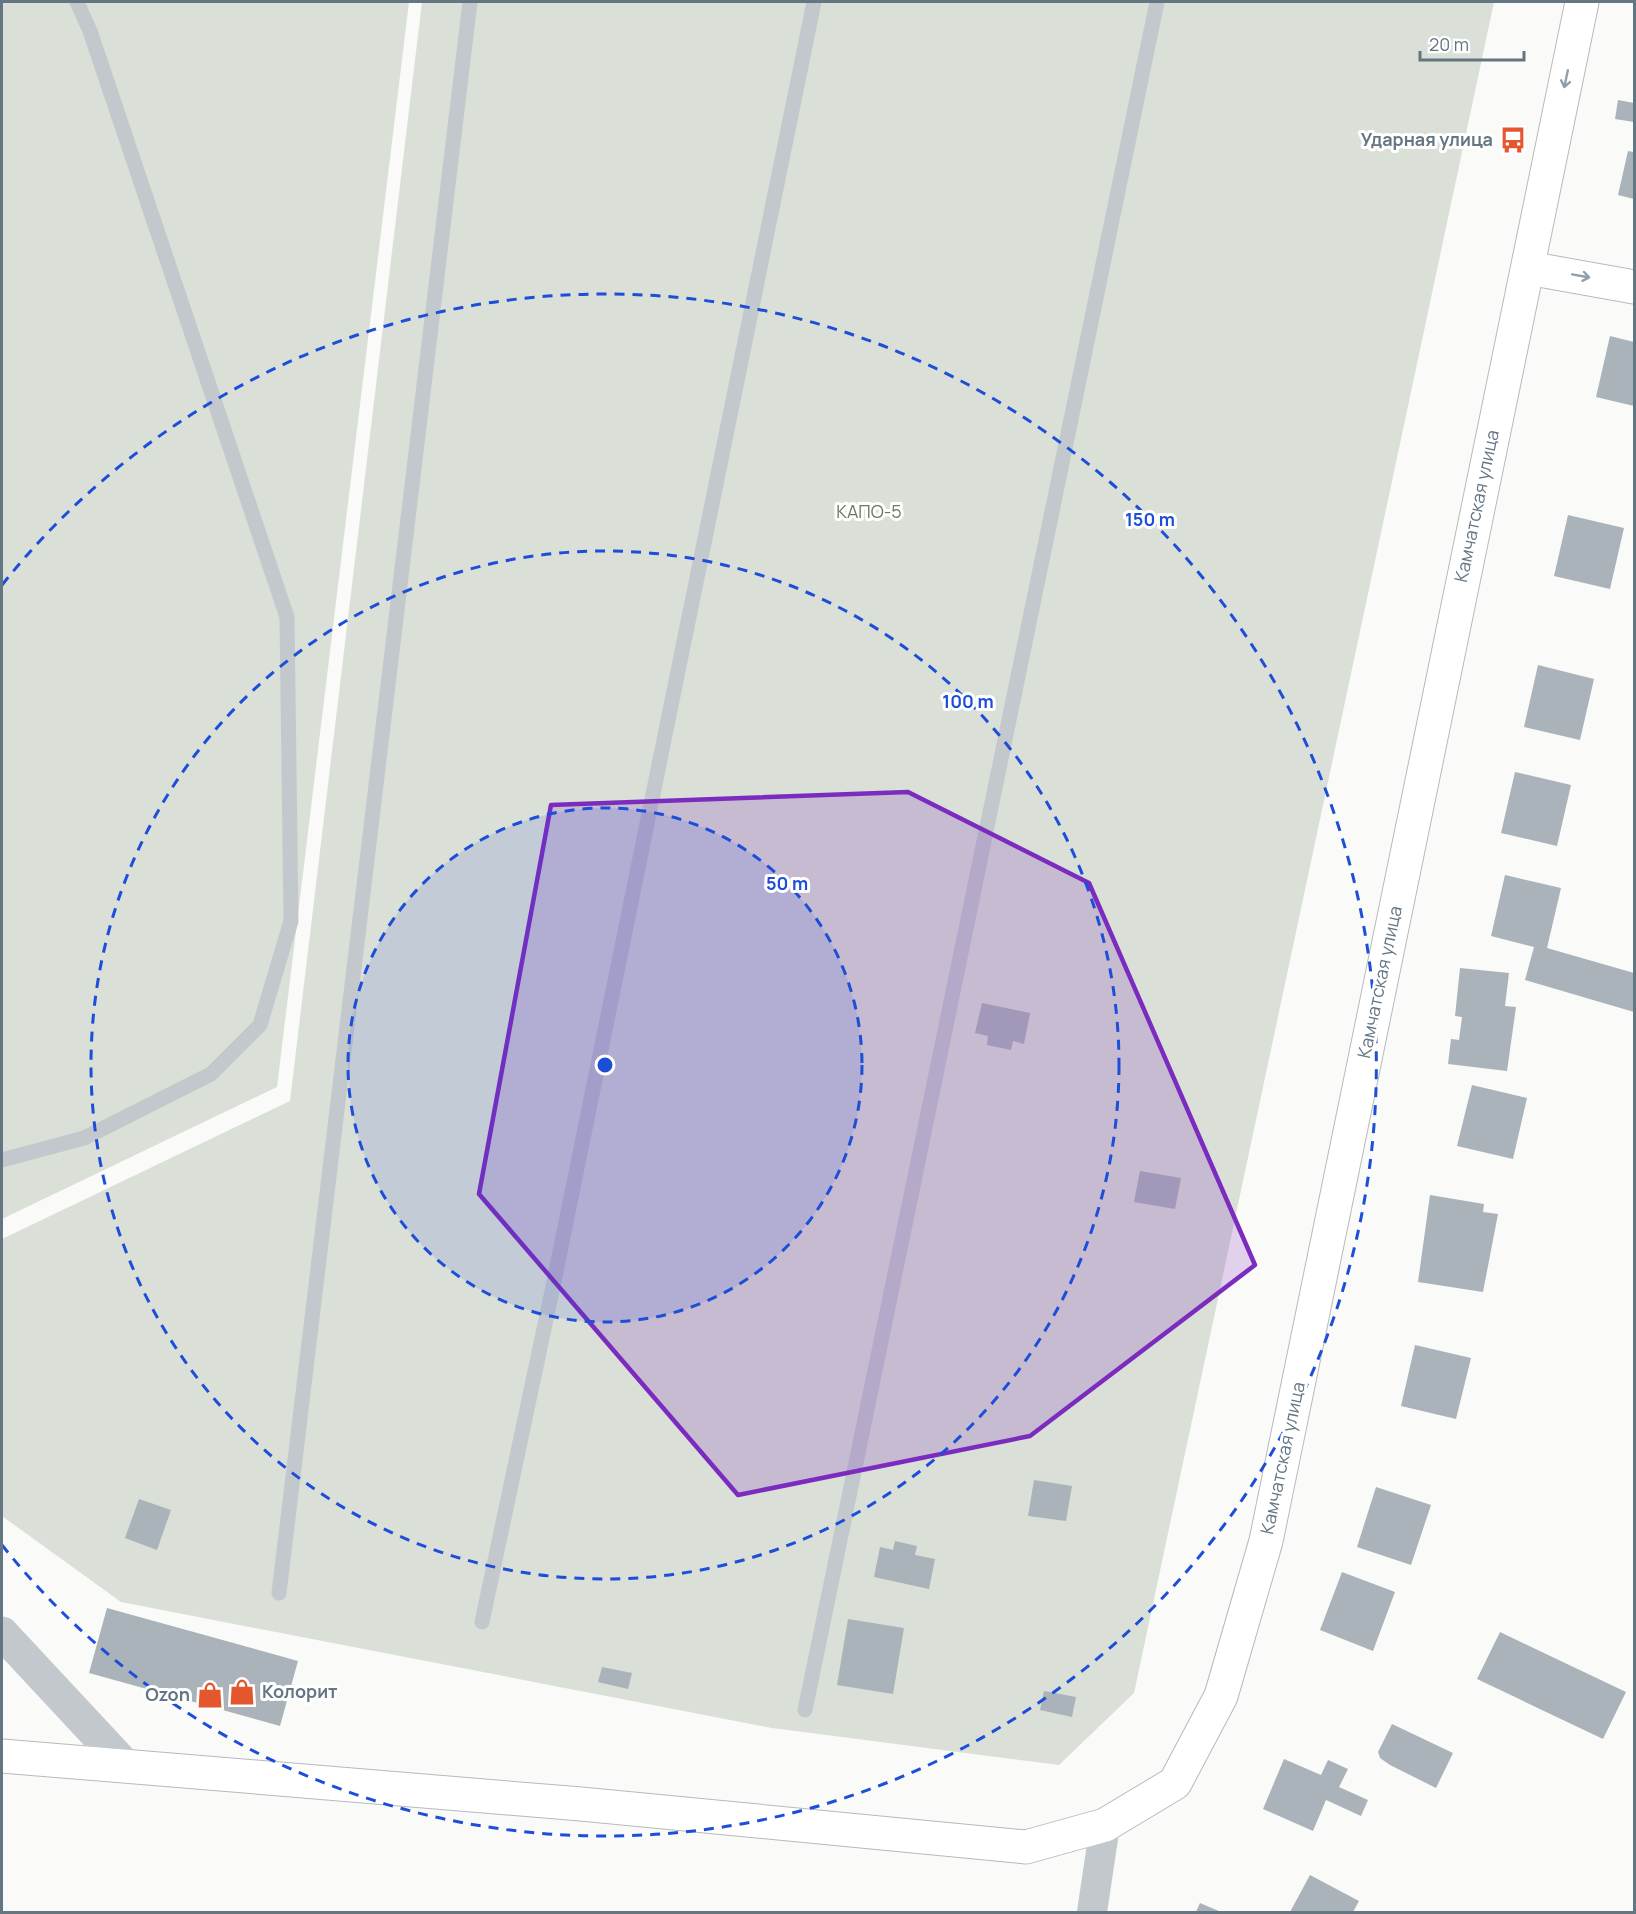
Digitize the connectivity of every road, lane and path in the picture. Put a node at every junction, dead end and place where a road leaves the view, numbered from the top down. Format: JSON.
{"nodes":[{"id":1,"x":77,"y":2,"type":"edge"},
{"id":2,"x":470,"y":2,"type":"edge"},
{"id":3,"x":814,"y":2,"type":"edge"},
{"id":4,"x":1157,"y":2,"type":"edge"},
{"id":5,"x":1582,"y":2,"type":"edge"},
{"id":6,"x":1527,"y":268,"type":"junction"},
{"id":7,"x":1635,"y":287,"type":"edge"},
{"id":8,"x":2,"y":1160,"type":"edge"},
{"id":9,"x":279,"y":1593,"type":"dead end"},
{"id":10,"x":482,"y":1622,"type":"dead end"},
{"id":11,"x":2,"y":1633,"type":"edge"},
{"id":12,"x":805,"y":1710,"type":"dead end"},
{"id":13,"x":2,"y":1756,"type":"edge"},
{"id":14,"x":125,"y":1765,"type":"junction"},
{"id":15,"x":1105,"y":1825,"type":"junction"},
{"id":16,"x":1092,"y":1912,"type":"edge"}],
"edges":[{"from":1,"to":8,"type":"lane"},
{"from":2,"to":9,"type":"lane"},
{"from":3,"to":10,"type":"lane"},
{"from":4,"to":12,"type":"lane"},
{"from":5,"to":6,"type":"main road","name":"Камчатская улица","one_way":true},
{"from":6,"to":7,"type":"main road","one_way":true},
{"from":6,"to":15,"type":"main road","name":"Камчатская улица"},
{"from":11,"to":14,"type":"street"},
{"from":13,"to":14,"type":"main road","name":"Камчатская улица"},
{"from":14,"to":15,"type":"main road","name":"Камчатская улица"},
{"from":15,"to":16,"type":"street"}]}
